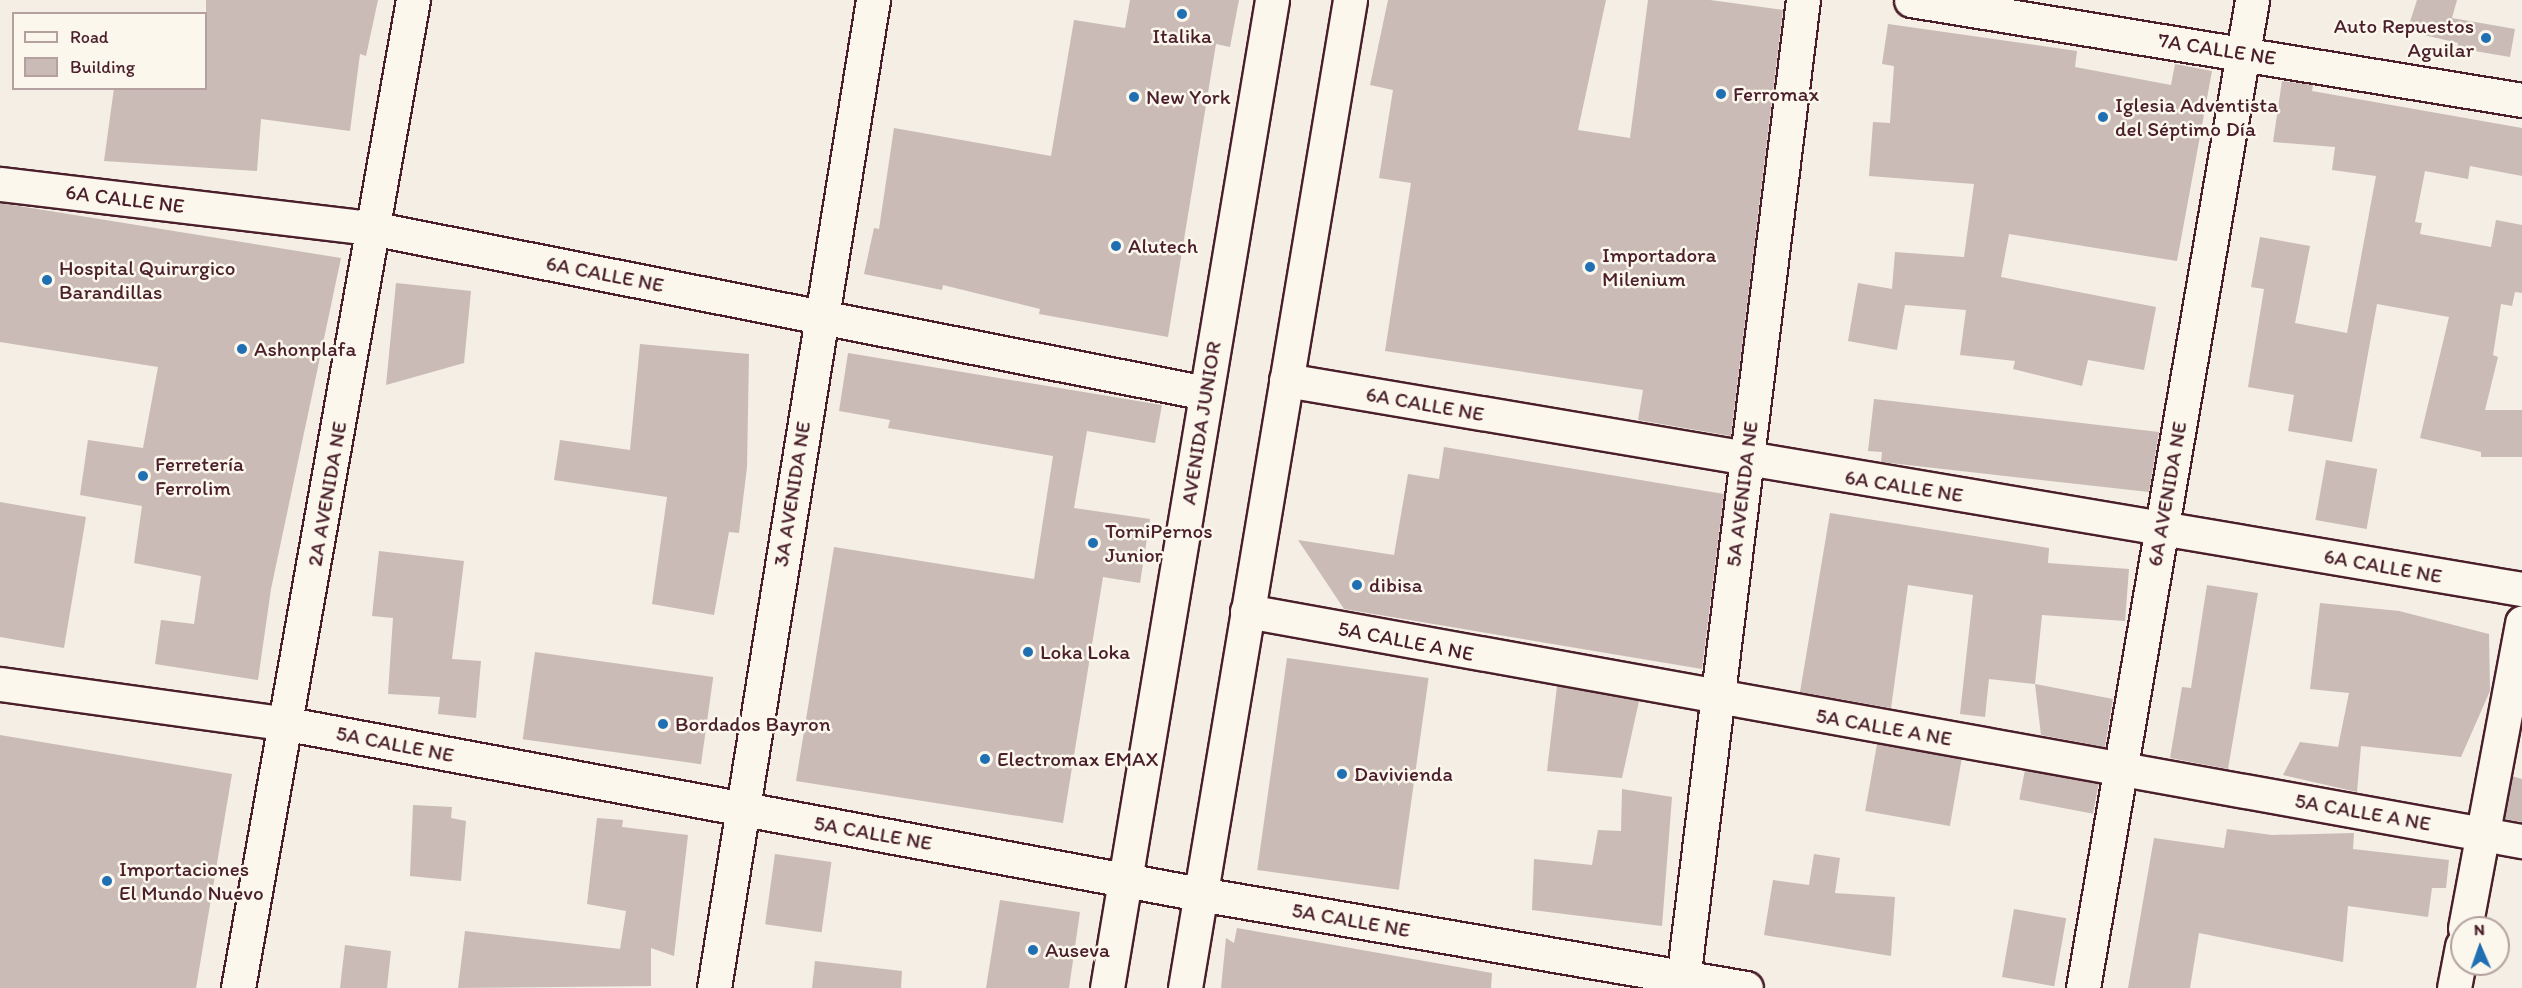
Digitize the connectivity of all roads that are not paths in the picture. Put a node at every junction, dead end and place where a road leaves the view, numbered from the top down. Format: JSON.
{"nodes":[{"id":1,"x":413,"y":0,"type":"edge"},
{"id":2,"x":873,"y":0,"type":"edge"},
{"id":3,"x":1272,"y":0,"type":"edge"},
{"id":4,"x":1350,"y":0,"type":"edge"},
{"id":5,"x":1803,"y":0,"type":"edge"},
{"id":6,"x":1911,"y":0,"type":"edge"},
{"id":7,"x":2252,"y":0,"type":"edge"},
{"id":8,"x":2243,"y":53,"type":"junction"},
{"id":9,"x":2522,"y":100,"type":"edge"},
{"id":10,"x":0,"y":184,"type":"edge"},
{"id":11,"x":371,"y":228,"type":"junction"},
{"id":12,"x":821,"y":317,"type":"junction"},
{"id":13,"x":1286,"y":380,"type":"junction"},
{"id":14,"x":1206,"y":393,"type":"junction"},
{"id":15,"x":1746,"y":460,"type":"junction"},
{"id":16,"x":2162,"y":528,"type":"junction"},
{"id":17,"x":2522,"y":590,"type":"edge"},
{"id":18,"x":1247,"y":611,"type":"junction"},
{"id":19,"x":2522,"y":621,"type":"edge"},
{"id":20,"x":0,"y":684,"type":"edge"},
{"id":21,"x":1717,"y":699,"type":"junction"},
{"id":22,"x":288,"y":724,"type":"junction"},
{"id":23,"x":2120,"y":768,"type":"junction"},
{"id":24,"x":742,"y":809,"type":"junction"},
{"id":25,"x":2483,"y":834,"type":"junction"},
{"id":26,"x":2522,"y":841,"type":"edge"},
{"id":27,"x":1125,"y":880,"type":"junction"},
{"id":28,"x":1200,"y":894,"type":"junction"},
{"id":29,"x":2467,"y":916,"type":"edge"},
{"id":30,"x":1682,"y":983,"type":"edge"},
{"id":31,"x":238,"y":988,"type":"edge"},
{"id":32,"x":714,"y":988,"type":"edge"},
{"id":33,"x":1107,"y":988,"type":"edge"},
{"id":34,"x":1185,"y":988,"type":"edge"},
{"id":35,"x":1746,"y":988,"type":"edge"},
{"id":36,"x":2083,"y":988,"type":"edge"}],
"edges":[{"from":1,"to":11,"type":"street","name":"2A AVENIDA NE"},
{"from":2,"to":12,"type":"street","name":"3A AVENIDA NE"},
{"from":3,"to":14,"type":"street","name":"AVENIDA JUNIOR"},
{"from":4,"to":13,"type":"street"},
{"from":5,"to":15,"type":"street","name":"5A AVENIDA NE"},
{"from":6,"to":8,"type":"street","name":"7A CALLE NE"},
{"from":7,"to":8,"type":"street","name":"6A AVENIDA NE"},
{"from":8,"to":9,"type":"street","name":"7A CALLE NE"},
{"from":8,"to":16,"type":"street","name":"6A AVENIDA NE"},
{"from":10,"to":11,"type":"street","name":"6A CALLE NE"},
{"from":11,"to":12,"type":"street","name":"6A CALLE NE"},
{"from":11,"to":22,"type":"street","name":"2A AVENIDA NE"},
{"from":12,"to":14,"type":"street","name":"6A CALLE NE"},
{"from":12,"to":24,"type":"street","name":"3A AVENIDA NE"},
{"from":13,"to":15,"type":"street","name":"6A CALLE NE"},
{"from":13,"to":18,"type":"street"},
{"from":14,"to":27,"type":"street","name":"AVENIDA JUNIOR"},
{"from":15,"to":16,"type":"street","name":"6A CALLE NE"},
{"from":15,"to":21,"type":"street","name":"5A AVENIDA NE"},
{"from":16,"to":17,"type":"street","name":"6A CALLE NE"},
{"from":16,"to":23,"type":"street","name":"6A AVENIDA NE"},
{"from":18,"to":21,"type":"street","name":"5A CALLE A NE"},
{"from":18,"to":28,"type":"street"},
{"from":19,"to":25,"type":"street"},
{"from":20,"to":22,"type":"street","name":"5A CALLE NE"},
{"from":21,"to":23,"type":"street","name":"5A CALLE A NE"},
{"from":21,"to":30,"type":"street","name":"5A AVENIDA NE"},
{"from":22,"to":24,"type":"street","name":"5A CALLE NE"},
{"from":22,"to":31,"type":"street","name":"2A AVENIDA NE"},
{"from":23,"to":25,"type":"street","name":"5A CALLE A NE"},
{"from":23,"to":36,"type":"street","name":"6A AVENIDA NE"},
{"from":24,"to":27,"type":"street","name":"5A CALLE NE"},
{"from":24,"to":32,"type":"street","name":"3A AVENIDA NE"},
{"from":25,"to":26,"type":"street","name":"5A CALLE A NE"},
{"from":25,"to":29,"type":"street"},
{"from":27,"to":28,"type":"street","name":"5A CALLE NE"},
{"from":27,"to":33,"type":"street","name":"AVENIDA JUNIOR"},
{"from":28,"to":30,"type":"street","name":"5A CALLE NE"},
{"from":28,"to":34,"type":"street"},
{"from":30,"to":35,"type":"street","name":"5A CALLE NE"}]}
